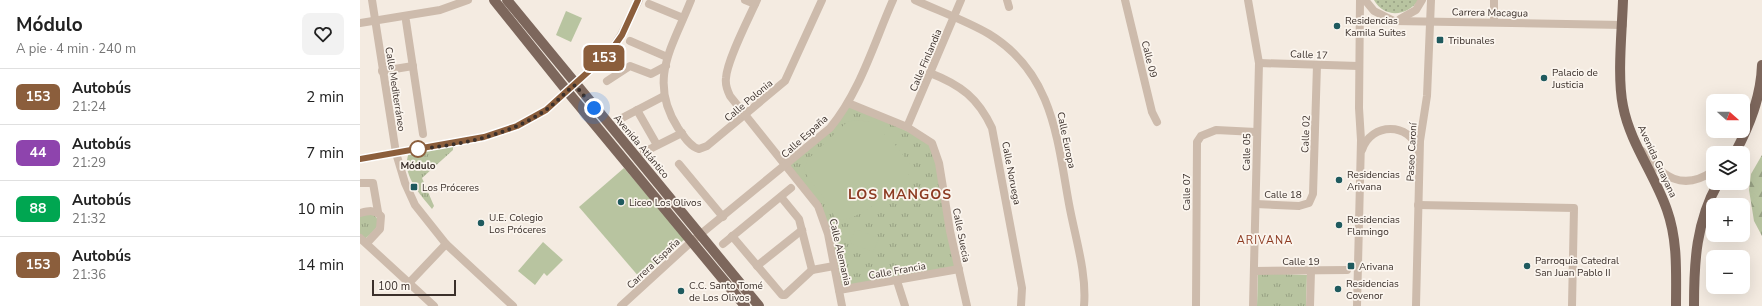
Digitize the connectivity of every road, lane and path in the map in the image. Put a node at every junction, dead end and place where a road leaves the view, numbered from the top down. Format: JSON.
{"nodes":[{"id":1,"x":372,"y":0,"type":"edge"},
{"id":2,"x":468,"y":0,"type":"edge"},
{"id":3,"x":494,"y":0,"type":"edge"},
{"id":4,"x":507,"y":0,"type":"edge"},
{"id":5,"x":638,"y":0,"type":"edge"},
{"id":6,"x":691,"y":0,"type":"edge"},
{"id":7,"x":745,"y":0,"type":"edge"},
{"id":8,"x":822,"y":0,"type":"edge"},
{"id":9,"x":893,"y":0,"type":"edge"},
{"id":10,"x":915,"y":0,"type":"edge"},
{"id":11,"x":961,"y":0,"type":"edge"},
{"id":12,"x":1125,"y":0,"type":"edge"},
{"id":13,"x":1248,"y":0,"type":"edge"},
{"id":14,"x":1360,"y":0,"type":"edge"},
{"id":15,"x":1365,"y":0,"type":"edge"},
{"id":16,"x":1422,"y":0,"type":"edge"},
{"id":17,"x":1431,"y":0,"type":"edge"},
{"id":18,"x":1494,"y":0,"type":"edge"},
{"id":19,"x":1623,"y":0,"type":"edge"},
{"id":20,"x":756,"y":2,"type":"edge"},
{"id":21,"x":650,"y":4,"type":"dead end"},
{"id":22,"x":683,"y":18,"type":"junction"},
{"id":23,"x":954,"y":18,"type":"junction"},
{"id":24,"x":374,"y":20,"type":"junction"},
{"id":25,"x":406,"y":21,"type":"dead end"},
{"id":26,"x":1394,"y":21,"type":"junction"},
{"id":27,"x":1431,"y":21,"type":"junction"},
{"id":28,"x":1494,"y":22,"type":"junction"},
{"id":29,"x":360,"y":23,"type":"edge"},
{"id":30,"x":1623,"y":25,"type":"junction"},
{"id":31,"x":630,"y":41,"type":"dead end"},
{"id":32,"x":666,"y":61,"type":"junction"},
{"id":33,"x":1259,"y":63,"type":"junction"},
{"id":34,"x":1317,"y":65,"type":"junction"},
{"id":35,"x":1762,"y":65,"type":"edge"},
{"id":36,"x":1359,"y":66,"type":"junction"},
{"id":37,"x":413,"y":68,"type":"junction"},
{"id":38,"x":383,"y":73,"type":"junction"},
{"id":39,"x":930,"y":73,"type":"junction"},
{"id":40,"x":607,"y":81,"type":"dead end"},
{"id":41,"x":575,"y":85,"type":"junction"},
{"id":42,"x":567,"y":91,"type":"junction"},
{"id":43,"x":664,"y":96,"type":"junction"},
{"id":44,"x":848,"y":103,"type":"junction"},
{"id":45,"x":637,"y":110,"type":"junction"},
{"id":46,"x":746,"y":115,"type":"junction"},
{"id":47,"x":622,"y":118,"type":"dead end"},
{"id":48,"x":1750,"y":120,"type":"edge"},
{"id":49,"x":1157,"y":122,"type":"dead end"},
{"id":50,"x":907,"y":127,"type":"junction"},
{"id":51,"x":1256,"y":132,"type":"junction"},
{"id":52,"x":682,"y":133,"type":"junction"},
{"id":53,"x":423,"y":134,"type":"dead end"},
{"id":54,"x":1742,"y":138,"type":"edge"},
{"id":55,"x":657,"y":145,"type":"junction"},
{"id":56,"x":1638,"y":146,"type":"junction"},
{"id":57,"x":1736,"y":146,"type":"edge"},
{"id":58,"x":644,"y":152,"type":"dead end"},
{"id":59,"x":396,"y":153,"type":"junction"},
{"id":60,"x":1361,"y":153,"type":"junction"},
{"id":61,"x":1419,"y":157,"type":"junction"},
{"id":62,"x":360,"y":159,"type":"edge"},
{"id":63,"x":679,"y":164,"type":"dead end"},
{"id":64,"x":785,"y":166,"type":"junction"},
{"id":65,"x":1706,"y":175,"type":"edge"},
{"id":66,"x":360,"y":183,"type":"edge"},
{"id":67,"x":791,"y":188,"type":"dead end"},
{"id":68,"x":1714,"y":190,"type":"edge"},
{"id":69,"x":781,"y":197,"type":"junction"},
{"id":70,"x":1310,"y":203,"type":"joint"},
{"id":71,"x":1256,"y":204,"type":"junction"},
{"id":72,"x":1418,"y":205,"type":"junction"},
{"id":73,"x":378,"y":212,"type":"junction"},
{"id":74,"x":360,"y":213,"type":"edge"},
{"id":75,"x":723,"y":217,"type":"junction"},
{"id":76,"x":802,"y":230,"type":"junction"},
{"id":77,"x":700,"y":235,"type":"junction"},
{"id":78,"x":732,"y":236,"type":"junction"},
{"id":79,"x":364,"y":241,"type":"edge"},
{"id":80,"x":691,"y":242,"type":"junction"},
{"id":81,"x":446,"y":244,"type":"junction"},
{"id":82,"x":723,"y":244,"type":"dead end"},
{"id":83,"x":757,"y":266,"type":"junction"},
{"id":84,"x":834,"y":266,"type":"junction"},
{"id":85,"x":959,"y":269,"type":"junction"},
{"id":86,"x":812,"y":270,"type":"junction"},
{"id":87,"x":1347,"y":270,"type":"dead end"},
{"id":88,"x":1254,"y":271,"type":"junction"},
{"id":89,"x":1311,"y":271,"type":"junction"},
{"id":90,"x":897,"y":281,"type":"junction"},
{"id":91,"x":409,"y":283,"type":"junction"},
{"id":92,"x":839,"y":290,"type":"junction"},
{"id":93,"x":434,"y":306,"type":"edge"},
{"id":94,"x":513,"y":306,"type":"edge"},
{"id":95,"x":621,"y":306,"type":"edge"},
{"id":96,"x":745,"y":306,"type":"edge"},
{"id":97,"x":759,"y":306,"type":"edge"},
{"id":98,"x":842,"y":306,"type":"edge"},
{"id":99,"x":905,"y":306,"type":"edge"},
{"id":100,"x":968,"y":306,"type":"edge"},
{"id":101,"x":1021,"y":306,"type":"edge"},
{"id":102,"x":1084,"y":306,"type":"edge"},
{"id":103,"x":1196,"y":306,"type":"edge"},
{"id":104,"x":1253,"y":306,"type":"edge"},
{"id":105,"x":1310,"y":306,"type":"edge"},
{"id":106,"x":1357,"y":306,"type":"edge"},
{"id":107,"x":1416,"y":306,"type":"edge"},
{"id":108,"x":1572,"y":306,"type":"edge"},
{"id":109,"x":1676,"y":306,"type":"edge"},
{"id":110,"x":1694,"y":306,"type":"edge"}],
"edges":[{"from":1,"to":24,"type":"street","name":"Calle Mediterráneo"},
{"from":2,"to":24,"type":"street"},
{"from":3,"to":42,"type":"main road"},
{"from":4,"to":41,"type":"main road","name":"Avenida Atlántico"},
{"from":5,"to":41,"type":"street"},
{"from":6,"to":22,"type":"street"},
{"from":7,"to":20,"type":"street"},
{"from":8,"to":46,"type":"street","name":"Calle Polonia"},
{"from":9,"to":44,"type":"street","name":"Calle España"},
{"from":10,"to":23,"type":"street","name":"Calle Europa"},
{"from":11,"to":23,"type":"street","name":"Calle Finlandia"},
{"from":12,"to":49,"type":"street","name":"Calle 09"},
{"from":13,"to":33,"type":"street","name":"Calle 05"},
{"from":14,"to":36,"type":"street"},
{"from":15,"to":26,"type":"street","name":"Carrera Macagua"},
{"from":16,"to":26,"type":"street"},
{"from":17,"to":27,"type":"street","name":"Paseo Caroní"},
{"from":18,"to":28,"type":"street"},
{"from":19,"to":30,"type":"main road","name":"Avenida Guayana"},
{"from":20,"to":46,"type":"street","name":"Calle Alemania"},
{"from":21,"to":22,"type":"street"},
{"from":22,"to":32,"type":"street"},
{"from":23,"to":39,"type":"street","name":"Calle Finlandia"},
{"from":23,"to":102,"type":"street","name":"Calle Europa"},
{"from":24,"to":29,"type":"street"},
{"from":24,"to":38,"type":"street","name":"Calle Mediterráneo"},
{"from":25,"to":37,"type":"street"},
{"from":26,"to":27,"type":"street","name":"Carrera Macagua"},
{"from":27,"to":28,"type":"street","name":"Carrera Macagua"},
{"from":27,"to":61,"type":"street","name":"Paseo Caroní"},
{"from":28,"to":30,"type":"street","name":"Carrera Macagua"},
{"from":30,"to":56,"type":"main road","name":"Avenida Guayana"},
{"from":31,"to":32,"type":"street"},
{"from":32,"to":40,"type":"street"},
{"from":32,"to":43,"type":"street"},
{"from":33,"to":34,"type":"street","name":"Calle 17"},
{"from":33,"to":51,"type":"street","name":"Calle 05"},
{"from":34,"to":36,"type":"street","name":"Calle 17"},
{"from":34,"to":70,"type":"street","name":"Calle 02"},
{"from":35,"to":48,"type":"main road"},
{"from":36,"to":60,"type":"street"},
{"from":37,"to":38,"type":"street"},
{"from":37,"to":53,"type":"street"},
{"from":38,"to":59,"type":"street","name":"Calle Mediterráneo"},
{"from":39,"to":50,"type":"street","name":"Calle Finlandia"},
{"from":39,"to":101,"type":"street","name":"Calle Noruega"},
{"from":41,"to":42,"type":"street"},
{"from":41,"to":77,"type":"main road","name":"Avenida Atlántico"},
{"from":42,"to":59,"type":"street"},
{"from":42,"to":80,"type":"main road"},
{"from":43,"to":45,"type":"street"},
{"from":43,"to":52,"type":"street"},
{"from":44,"to":50,"type":"street","name":"Calle Suecia"},
{"from":44,"to":64,"type":"street","name":"Calle España"},
{"from":45,"to":47,"type":"street"},
{"from":45,"to":55,"type":"street"},
{"from":46,"to":52,"type":"street","name":"Calle Polonia"},
{"from":46,"to":64,"type":"street","name":"Calle Alemania"},
{"from":50,"to":85,"type":"street","name":"Calle Suecia"},
{"from":51,"to":71,"type":"street","name":"Calle 05"},
{"from":51,"to":103,"type":"street","name":"Calle 07"},
{"from":52,"to":55,"type":"street"},
{"from":54,"to":57,"type":"street"},
{"from":55,"to":58,"type":"street"},
{"from":56,"to":65,"type":"street"},
{"from":56,"to":109,"type":"main road","name":"Avenida Guayana"},
{"from":59,"to":62,"type":"street"},
{"from":59,"to":81,"type":"street","name":"Calle Mediterráneo"},
{"from":60,"to":61,"type":"street"},
{"from":60,"to":106,"type":"street"},
{"from":61,"to":72,"type":"street","name":"Paseo Caroní"},
{"from":63,"to":75,"type":"street"},
{"from":64,"to":75,"type":"street","name":"Calle España"},
{"from":64,"to":84,"type":"street","name":"Calle Alemania"},
{"from":66,"to":73,"type":"street"},
{"from":67,"to":69,"type":"street"},
{"from":68,"to":110,"type":"main road"},
{"from":69,"to":76,"type":"street"},
{"from":69,"to":78,"type":"street"},
{"from":70,"to":71,"type":"street","name":"Calle 18"},
{"from":71,"to":88,"type":"street","name":"Calle 05"},
{"from":72,"to":107,"type":"street","name":"Paseo Caroní"},
{"from":72,"to":108,"type":"street"},
{"from":73,"to":74,"type":"street"},
{"from":73,"to":79,"type":"street"},
{"from":75,"to":77,"type":"street","name":"Calle España"},
{"from":76,"to":83,"type":"street"},
{"from":76,"to":86,"type":"street"},
{"from":77,"to":80,"type":"street","name":"Carrera España"},
{"from":77,"to":97,"type":"main road","name":"Avenida Atlántico"},
{"from":78,"to":82,"type":"street"},
{"from":78,"to":83,"type":"street"},
{"from":79,"to":91,"type":"street"},
{"from":80,"to":95,"type":"street","name":"Carrera España"},
{"from":80,"to":96,"type":"main road"},
{"from":81,"to":91,"type":"street"},
{"from":81,"to":94,"type":"street","name":"Calle Mediterráneo"},
{"from":83,"to":86,"type":"street"},
{"from":84,"to":86,"type":"street"},
{"from":84,"to":92,"type":"street","name":"Calle Alemania"},
{"from":85,"to":90,"type":"street","name":"Calle Francia"},
{"from":85,"to":100,"type":"street","name":"Calle Suecia"},
{"from":87,"to":89,"type":"street","name":"Calle 19"},
{"from":88,"to":89,"type":"street","name":"Calle 19"},
{"from":88,"to":104,"type":"street","name":"Calle 05"},
{"from":89,"to":105,"type":"street"},
{"from":90,"to":92,"type":"street","name":"Calle Francia"},
{"from":90,"to":99,"type":"street"},
{"from":91,"to":93,"type":"street"},
{"from":92,"to":98,"type":"street","name":"Calle Alemania"}]}
